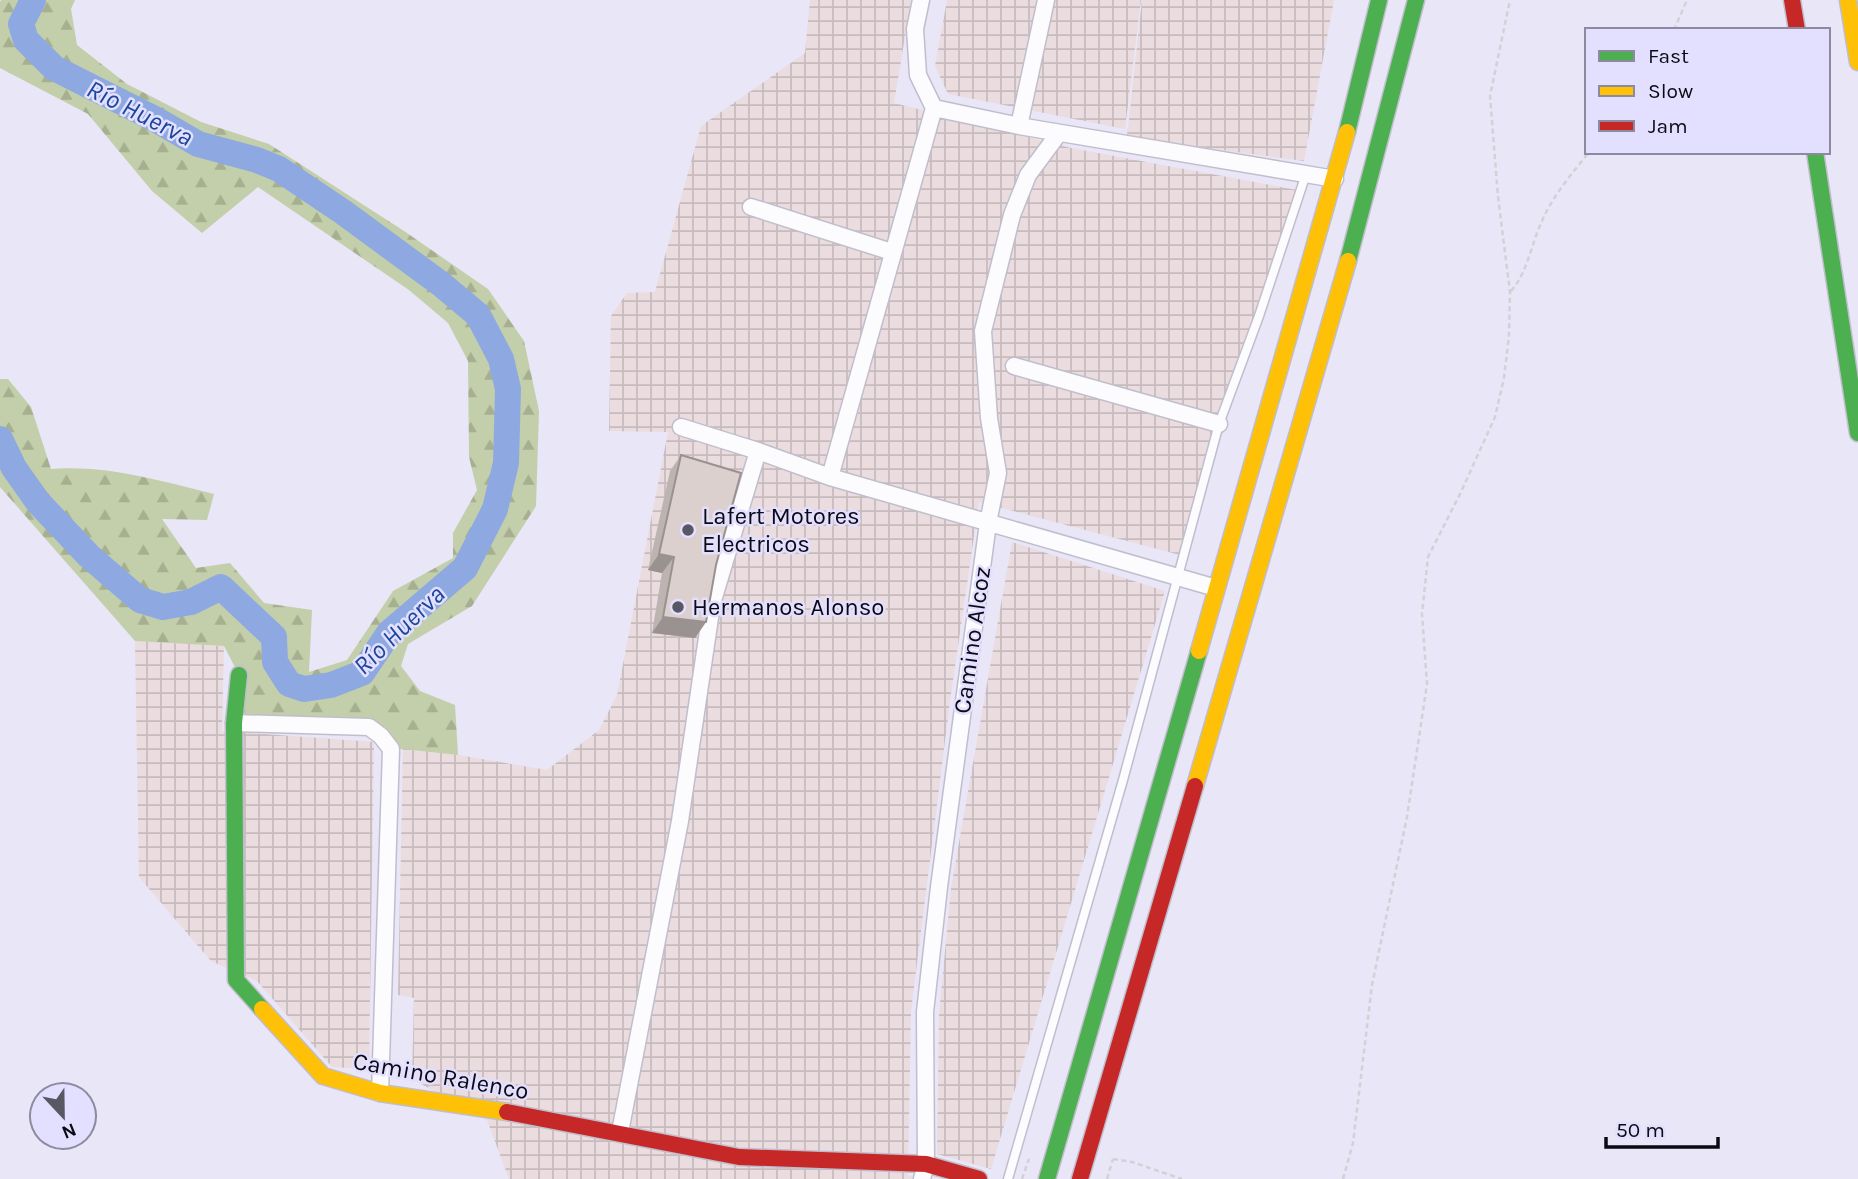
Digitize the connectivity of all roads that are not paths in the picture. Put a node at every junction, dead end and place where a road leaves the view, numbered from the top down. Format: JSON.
{"nodes":[{"id":1,"x":921,"y":0,"type":"edge"},
{"id":2,"x":1046,"y":0,"type":"edge"},
{"id":3,"x":1379,"y":0,"type":"edge"},
{"id":4,"x":1416,"y":0,"type":"edge"},
{"id":5,"x":1792,"y":0,"type":"edge"},
{"id":6,"x":1848,"y":0,"type":"edge"},
{"id":7,"x":1797,"y":28,"type":"edge"},
{"id":8,"x":1858,"y":62,"type":"edge"},
{"id":9,"x":934,"y":108,"type":"junction"},
{"id":10,"x":1019,"y":126,"type":"junction"},
{"id":11,"x":1059,"y":133,"type":"junction"},
{"id":12,"x":1815,"y":154,"type":"edge"},
{"id":13,"x":1306,"y":174,"type":"junction"},
{"id":14,"x":1335,"y":179,"type":"junction"},
{"id":15,"x":751,"y":207,"type":"dead end"},
{"id":16,"x":892,"y":252,"type":"junction"},
{"id":17,"x":1014,"y":366,"type":"dead end"},
{"id":18,"x":1219,"y":424,"type":"junction"},
{"id":19,"x":681,"y":427,"type":"dead end"},
{"id":20,"x":1858,"y":433,"type":"edge"},
{"id":21,"x":758,"y":451,"type":"junction"},
{"id":22,"x":830,"y":477,"type":"junction"},
{"id":23,"x":988,"y":523,"type":"junction"},
{"id":24,"x":1179,"y":578,"type":"junction"},
{"id":25,"x":1216,"y":588,"type":"junction"},
{"id":26,"x":239,"y":675,"type":"dead end"},
{"id":27,"x":234,"y":723,"type":"junction"},
{"id":28,"x":380,"y":1093,"type":"junction"},
{"id":29,"x":620,"y":1132,"type":"junction"},
{"id":30,"x":924,"y":1171,"type":"edge"},
{"id":31,"x":979,"y":1179,"type":"edge"},
{"id":32,"x":1009,"y":1179,"type":"edge"},
{"id":33,"x":1047,"y":1179,"type":"edge"},
{"id":34,"x":1080,"y":1179,"type":"edge"}],
"edges":[{"from":1,"to":9,"type":"street"},
{"from":2,"to":10,"type":"street"},
{"from":3,"to":14,"type":"main road"},
{"from":4,"to":34,"type":"main road"},
{"from":5,"to":7,"type":"main road"},
{"from":6,"to":8,"type":"main road"},
{"from":9,"to":10,"type":"street"},
{"from":9,"to":16,"type":"street"},
{"from":10,"to":11,"type":"street"},
{"from":11,"to":13,"type":"street"},
{"from":11,"to":23,"type":"street","name":"Camino Alcoz"},
{"from":12,"to":20,"type":"main road"},
{"from":13,"to":14,"type":"street"},
{"from":13,"to":18,"type":"lane"},
{"from":14,"to":25,"type":"main road"},
{"from":15,"to":16,"type":"street"},
{"from":16,"to":22,"type":"street"},
{"from":17,"to":18,"type":"street"},
{"from":18,"to":24,"type":"lane"},
{"from":19,"to":21,"type":"street"},
{"from":21,"to":22,"type":"street"},
{"from":21,"to":29,"type":"street"},
{"from":22,"to":23,"type":"street"},
{"from":23,"to":24,"type":"street"},
{"from":23,"to":30,"type":"street","name":"Camino Alcoz"},
{"from":24,"to":25,"type":"street"},
{"from":24,"to":32,"type":"lane"},
{"from":25,"to":33,"type":"main road"},
{"from":26,"to":27,"type":"main road","name":"Camino Ralenco"},
{"from":27,"to":28,"type":"main road","name":"Camino Ralenco"},
{"from":27,"to":28,"type":"street"},
{"from":28,"to":29,"type":"main road","name":"Camino Ralenco"},
{"from":29,"to":30,"type":"main road","name":"Camino Ralenco"},
{"from":30,"to":31,"type":"main road","name":"Camino Ralenco"}]}
